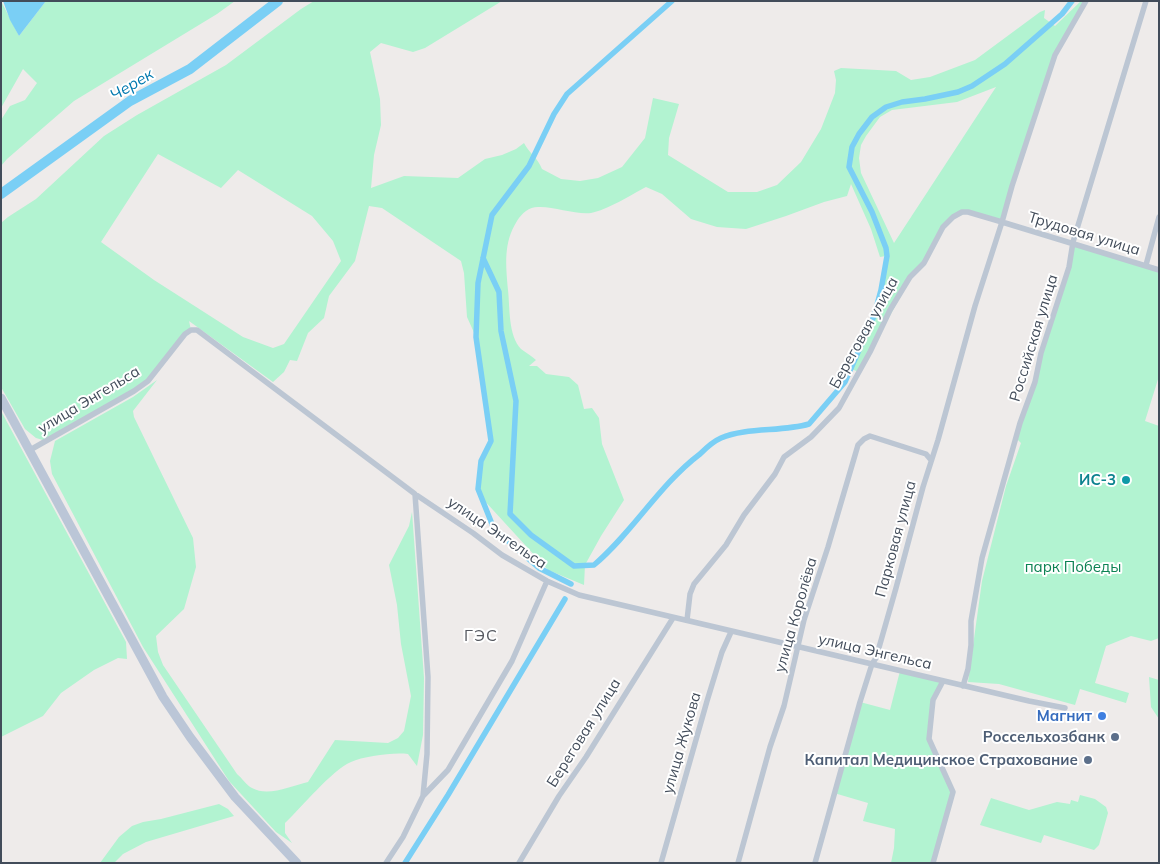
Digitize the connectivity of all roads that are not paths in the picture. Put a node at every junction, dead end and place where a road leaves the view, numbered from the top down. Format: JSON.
{"nodes":[{"id":1,"x":1086,"y":1,"type":"edge"},
{"id":2,"x":1146,"y":1,"type":"edge"},
{"id":3,"x":1159,"y":217,"type":"edge"},
{"id":4,"x":1002,"y":222,"type":"junction"},
{"id":5,"x":1073,"y":242,"type":"junction"},
{"id":6,"x":1146,"y":265,"type":"junction"},
{"id":7,"x":1159,"y":270,"type":"edge"},
{"id":8,"x":1,"y":398,"type":"edge"},
{"id":9,"x":30,"y":450,"type":"junction"},
{"id":10,"x":935,"y":450,"type":"junction"},
{"id":11,"x":926,"y":454,"type":"junction"},
{"id":12,"x":931,"y":460,"type":"junction"},
{"id":13,"x":415,"y":494,"type":"junction"},
{"id":14,"x":547,"y":581,"type":"junction"},
{"id":15,"x":673,"y":618,"type":"junction"},
{"id":16,"x":687,"y":620,"type":"junction"},
{"id":17,"x":731,"y":632,"type":"junction"},
{"id":18,"x":798,"y":647,"type":"junction"},
{"id":19,"x":872,"y":664,"type":"junction"},
{"id":20,"x":943,"y":681,"type":"junction"},
{"id":21,"x":963,"y":686,"type":"junction"},
{"id":22,"x":1064,"y":708,"type":"dead end"},
{"id":23,"x":423,"y":796,"type":"junction"},
{"id":24,"x":297,"y":863,"type":"edge"},
{"id":25,"x":386,"y":863,"type":"edge"},
{"id":26,"x":519,"y":863,"type":"edge"},
{"id":27,"x":661,"y":863,"type":"edge"},
{"id":28,"x":738,"y":863,"type":"edge"},
{"id":29,"x":815,"y":863,"type":"edge"},
{"id":30,"x":932,"y":863,"type":"edge"}],
"edges":[{"from":1,"to":4,"type":"street"},
{"from":2,"to":5,"type":"street","name":"Российская улица"},
{"from":3,"to":6,"type":"street"},
{"from":4,"to":5,"type":"street","name":"Трудовая улица"},
{"from":4,"to":10,"type":"street","name":"Парковая улица"},
{"from":4,"to":16,"type":"street","name":"Береговая улица"},
{"from":5,"to":6,"type":"street","name":"Трудовая улица"},
{"from":5,"to":21,"type":"street","name":"Российская улица"},
{"from":6,"to":7,"type":"street","name":"Трудовая улица"},
{"from":8,"to":9,"type":"street"},
{"from":9,"to":13,"type":"street","name":"улица Энгельса"},
{"from":9,"to":24,"type":"street"},
{"from":10,"to":11,"type":"street"},
{"from":10,"to":12,"type":"street","name":"Парковая улица"},
{"from":11,"to":12,"type":"street"},
{"from":11,"to":18,"type":"street","name":"улица Королёва"},
{"from":12,"to":19,"type":"street","name":"Парковая улица"},
{"from":13,"to":14,"type":"street","name":"улица Энгельса"},
{"from":13,"to":23,"type":"street"},
{"from":14,"to":15,"type":"street","name":"улица Энгельса"},
{"from":14,"to":23,"type":"street"},
{"from":15,"to":16,"type":"street","name":"улица Энгельса"},
{"from":15,"to":26,"type":"street","name":"Береговая улица"},
{"from":16,"to":17,"type":"street","name":"улица Энгельса"},
{"from":17,"to":18,"type":"street","name":"улица Энгельса"},
{"from":17,"to":27,"type":"street","name":"улица Жукова"},
{"from":18,"to":19,"type":"street","name":"улица Энгельса"},
{"from":18,"to":28,"type":"street","name":"улица Королёва"},
{"from":19,"to":20,"type":"street","name":"улица Энгельса"},
{"from":19,"to":29,"type":"street","name":"Парковая улица"},
{"from":20,"to":21,"type":"street","name":"улица Энгельса"},
{"from":20,"to":30,"type":"street"},
{"from":21,"to":22,"type":"street","name":"улица Энгельса"},
{"from":23,"to":25,"type":"street"}]}
